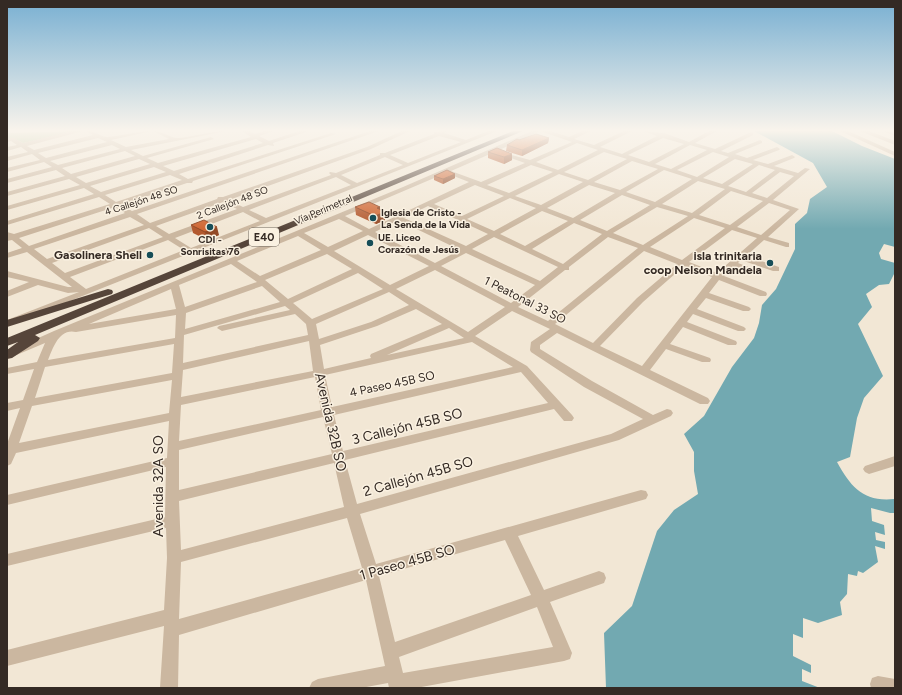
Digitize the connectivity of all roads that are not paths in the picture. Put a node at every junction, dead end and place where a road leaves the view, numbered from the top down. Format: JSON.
{"nodes":[{"id":1,"x":32,"y":163,"type":"edge"},
{"id":2,"x":50,"y":163,"type":"edge"},
{"id":3,"x":73,"y":163,"type":"edge"},
{"id":4,"x":116,"y":163,"type":"edge"},
{"id":5,"x":153,"y":163,"type":"edge"},
{"id":6,"x":162,"y":163,"type":"edge"},
{"id":7,"x":203,"y":163,"type":"edge"},
{"id":8,"x":242,"y":163,"type":"edge"},
{"id":9,"x":284,"y":163,"type":"edge"},
{"id":10,"x":312,"y":163,"type":"edge"},
{"id":11,"x":325,"y":163,"type":"edge"},
{"id":12,"x":364,"y":163,"type":"edge"},
{"id":13,"x":405,"y":163,"type":"edge"},
{"id":14,"x":414,"y":163,"type":"edge"},
{"id":15,"x":429,"y":163,"type":"edge"},
{"id":16,"x":430,"y":163,"type":"edge"},
{"id":17,"x":463,"y":163,"type":"edge"},
{"id":18,"x":527,"y":163,"type":"edge"},
{"id":19,"x":535,"y":163,"type":"edge"},
{"id":20,"x":576,"y":163,"type":"edge"},
{"id":21,"x":623,"y":163,"type":"edge"},
{"id":22,"x":686,"y":163,"type":"edge"},
{"id":23,"x":720,"y":163,"type":"edge"},
{"id":24,"x":758,"y":163,"type":"edge"},
{"id":25,"x":759,"y":163,"type":"edge"},
{"id":26,"x":775,"y":163,"type":"edge"},
{"id":27,"x":649,"y":164,"type":"edge"},
{"id":28,"x":156,"y":165,"type":"junction"},
{"id":29,"x":409,"y":165,"type":"junction"},
{"id":30,"x":318,"y":166,"type":"junction"},
{"id":31,"x":768,"y":166,"type":"junction"},
{"id":32,"x":56,"y":168,"type":"junction"},
{"id":33,"x":663,"y":168,"type":"junction"},
{"id":34,"x":780,"y":169,"type":"junction"},
{"id":35,"x":807,"y":169,"type":"dead end"},
{"id":36,"x":7,"y":170,"type":"edge"},
{"id":37,"x":446,"y":171,"type":"junction"},
{"id":38,"x":671,"y":171,"type":"junction"},
{"id":39,"x":558,"y":172,"type":"junction"},
{"id":40,"x":171,"y":173,"type":"junction"},
{"id":41,"x":336,"y":175,"type":"junction"},
{"id":42,"x":799,"y":175,"type":"junction"},
{"id":43,"x":70,"y":176,"type":"junction"},
{"id":44,"x":697,"y":179,"type":"junction"},
{"id":45,"x":7,"y":181,"type":"edge"},
{"id":46,"x":187,"y":181,"type":"junction"},
{"id":47,"x":589,"y":182,"type":"junction"},
{"id":48,"x":478,"y":183,"type":"junction"},
{"id":49,"x":357,"y":185,"type":"junction"},
{"id":50,"x":84,"y":186,"type":"junction"},
{"id":51,"x":726,"y":188,"type":"junction"},
{"id":52,"x":205,"y":190,"type":"junction"},
{"id":53,"x":621,"y":193,"type":"junction"},
{"id":54,"x":7,"y":194,"type":"edge"},
{"id":55,"x":100,"y":194,"type":"junction"},
{"id":56,"x":747,"y":194,"type":"junction"},
{"id":57,"x":509,"y":196,"type":"junction"},
{"id":58,"x":222,"y":199,"type":"junction"},
{"id":59,"x":768,"y":201,"type":"junction"},
{"id":60,"x":115,"y":204,"type":"junction"},
{"id":61,"x":429,"y":204,"type":"junction"},
{"id":62,"x":655,"y":204,"type":"junction"},
{"id":63,"x":7,"y":208,"type":"edge"},
{"id":64,"x":541,"y":208,"type":"junction"},
{"id":65,"x":243,"y":209,"type":"junction"},
{"id":66,"x":131,"y":214,"type":"junction"},
{"id":67,"x":339,"y":216,"type":"junction"},
{"id":68,"x":693,"y":216,"type":"junction"},
{"id":69,"x":399,"y":218,"type":"junction"},
{"id":70,"x":462,"y":219,"type":"junction"},
{"id":71,"x":266,"y":221,"type":"junction"},
{"id":72,"x":574,"y":221,"type":"junction"},
{"id":73,"x":7,"y":223,"type":"edge"},
{"id":74,"x":149,"y":225,"type":"junction"},
{"id":75,"x":731,"y":228,"type":"junction"},
{"id":76,"x":370,"y":231,"type":"junction"},
{"id":77,"x":299,"y":233,"type":"junction"},
{"id":78,"x":494,"y":233,"type":"junction"},
{"id":79,"x":607,"y":234,"type":"junction"},
{"id":80,"x":9,"y":236,"type":"edge"},
{"id":81,"x":170,"y":237,"type":"junction"},
{"id":82,"x":764,"y":238,"type":"junction"},
{"id":83,"x":786,"y":245,"type":"dead end"},
{"id":84,"x":643,"y":248,"type":"junction"},
{"id":85,"x":27,"y":249,"type":"junction"},
{"id":86,"x":526,"y":249,"type":"junction"},
{"id":87,"x":329,"y":250,"type":"junction"},
{"id":88,"x":466,"y":250,"type":"junction"},
{"id":89,"x":190,"y":251,"type":"junction"},
{"id":90,"x":7,"y":256,"type":"edge"},
{"id":91,"x":741,"y":257,"type":"junction"},
{"id":92,"x":232,"y":261,"type":"junction"},
{"id":93,"x":46,"y":262,"type":"junction"},
{"id":94,"x":683,"y":263,"type":"junction"},
{"id":95,"x":734,"y":264,"type":"junction"},
{"id":96,"x":434,"y":267,"type":"junction"},
{"id":97,"x":566,"y":268,"type":"junction"},
{"id":98,"x":360,"y":269,"type":"junction"},
{"id":99,"x":776,"y":269,"type":"dead end"},
{"id":100,"x":748,"y":270,"type":"dead end"},
{"id":101,"x":8,"y":275,"type":"edge"},
{"id":102,"x":64,"y":276,"type":"junction"},
{"id":103,"x":717,"y":277,"type":"junction"},
{"id":104,"x":261,"y":281,"type":"junction"},
{"id":105,"x":38,"y":282,"type":"junction"},
{"id":106,"x":540,"y":284,"type":"junction"},
{"id":107,"x":175,"y":285,"type":"junction"},
{"id":108,"x":390,"y":288,"type":"junction"},
{"id":109,"x":82,"y":290,"type":"junction"},
{"id":110,"x":117,"y":290,"type":"junction"},
{"id":111,"x":7,"y":294,"type":"edge"},
{"id":112,"x":704,"y":294,"type":"junction"},
{"id":113,"x":763,"y":294,"type":"dead end"},
{"id":114,"x":286,"y":303,"type":"junction"},
{"id":115,"x":416,"y":306,"type":"junction"},
{"id":116,"x":90,"y":307,"type":"junction"},
{"id":117,"x":512,"y":307,"type":"junction"},
{"id":118,"x":746,"y":309,"type":"dead end"},
{"id":119,"x":691,"y":310,"type":"junction"},
{"id":120,"x":181,"y":311,"type":"junction"},
{"id":121,"x":297,"y":311,"type":"junction"},
{"id":122,"x":7,"y":323,"type":"edge"},
{"id":123,"x":311,"y":323,"type":"junction"},
{"id":124,"x":681,"y":323,"type":"junction"},
{"id":125,"x":449,"y":325,"type":"junction"},
{"id":126,"x":552,"y":327,"type":"junction"},
{"id":127,"x":741,"y":329,"type":"dead end"},
{"id":128,"x":58,"y":332,"type":"junction"},
{"id":129,"x":7,"y":334,"type":"edge"},
{"id":130,"x":179,"y":337,"type":"junction"},
{"id":131,"x":470,"y":338,"type":"junction"},
{"id":132,"x":313,"y":341,"type":"junction"},
{"id":133,"x":7,"y":342,"type":"edge"},
{"id":134,"x":732,"y":343,"type":"dead end"},
{"id":135,"x":664,"y":345,"type":"junction"},
{"id":136,"x":594,"y":347,"type":"junction"},
{"id":137,"x":7,"y":354,"type":"edge"},
{"id":138,"x":706,"y":360,"type":"dead end"},
{"id":139,"x":41,"y":365,"type":"junction"},
{"id":140,"x":357,"y":365,"type":"junction"},
{"id":141,"x":523,"y":368,"type":"junction"},
{"id":142,"x":7,"y":371,"type":"edge"},
{"id":143,"x":177,"y":372,"type":"junction"},
{"id":144,"x":643,"y":372,"type":"junction"},
{"id":145,"x":319,"y":373,"type":"junction"},
{"id":146,"x":704,"y":401,"type":"dead end"},
{"id":147,"x":175,"y":402,"type":"junction"},
{"id":148,"x":27,"y":403,"type":"junction"},
{"id":149,"x":556,"y":405,"type":"junction"},
{"id":150,"x":7,"y":407,"type":"edge"},
{"id":151,"x":327,"y":411,"type":"junction"},
{"id":152,"x":667,"y":413,"type":"dead end"},
{"id":153,"x":174,"y":416,"type":"junction"},
{"id":154,"x":568,"y":418,"type":"dead end"},
{"id":155,"x":654,"y":420,"type":"junction"},
{"id":156,"x":173,"y":447,"type":"junction"},
{"id":157,"x":9,"y":449,"type":"edge"},
{"id":158,"x":339,"y":459,"type":"junction"},
{"id":159,"x":7,"y":461,"type":"edge"},
{"id":160,"x":173,"y":461,"type":"junction"},
{"id":161,"x":895,"y":461,"type":"edge"},
{"id":162,"x":870,"y":469,"type":"dead end"},
{"id":163,"x":641,"y":495,"type":"dead end"},
{"id":164,"x":173,"y":497,"type":"junction"},
{"id":165,"x":7,"y":500,"type":"edge"},
{"id":166,"x":352,"y":511,"type":"junction"},
{"id":167,"x":172,"y":521,"type":"junction"},
{"id":168,"x":508,"y":533,"type":"junction"},
{"id":169,"x":174,"y":558,"type":"junction"},
{"id":170,"x":7,"y":560,"type":"edge"},
{"id":171,"x":371,"y":572,"type":"junction"},
{"id":172,"x":599,"y":578,"type":"dead end"},
{"id":173,"x":541,"y":599,"type":"junction"},
{"id":174,"x":172,"y":622,"type":"junction"},
{"id":175,"x":390,"y":652,"type":"junction"},
{"id":176,"x":7,"y":658,"type":"edge"},
{"id":177,"x":397,"y":681,"type":"edge"},
{"id":178,"x":878,"y":684,"type":"dead end"},
{"id":179,"x":169,"y":688,"type":"edge"},
{"id":180,"x":318,"y":688,"type":"edge"},
{"id":181,"x":895,"y":688,"type":"edge"}],
"edges":[{"from":1,"to":36,"type":"street"},
{"from":2,"to":32,"type":"street"},
{"from":3,"to":32,"type":"street"},
{"from":4,"to":43,"type":"street"},
{"from":5,"to":28,"type":"street"},
{"from":6,"to":28,"type":"street"},
{"from":7,"to":40,"type":"street"},
{"from":8,"to":46,"type":"street"},
{"from":9,"to":52,"type":"street","name":"4 Callejón 48 SO"},
{"from":10,"to":30,"type":"street"},
{"from":11,"to":30,"type":"street"},
{"from":12,"to":41,"type":"street","name":"2 Callejón 48 SO"},
{"from":13,"to":29,"type":"street"},
{"from":14,"to":29,"type":"street","name":"Vía Perimetral","number":"E40"},
{"from":15,"to":110,"type":"highway","name":"Vía Perimetral","number":"E40"},
{"from":16,"to":116,"type":"highway","name":"Vía Perimetral","number":"E40"},
{"from":17,"to":37,"type":"street","name":"Vía Perimetral","number":"E40"},
{"from":18,"to":48,"type":"street"},
{"from":19,"to":39,"type":"street"},
{"from":20,"to":39,"type":"street"},
{"from":21,"to":47,"type":"street"},
{"from":22,"to":38,"type":"street"},
{"from":23,"to":44,"type":"street"},
{"from":24,"to":51,"type":"street"},
{"from":25,"to":31,"type":"street"},
{"from":26,"to":31,"type":"street"},
{"from":27,"to":33,"type":"street"},
{"from":28,"to":40,"type":"street"},
{"from":28,"to":50,"type":"street"},
{"from":29,"to":49,"type":"street","name":"Vía Perimetral","number":"E40"},
{"from":30,"to":41,"type":"street"},
{"from":30,"to":58,"type":"street"},
{"from":31,"to":34,"type":"street"},
{"from":32,"to":43,"type":"street"},
{"from":32,"to":45,"type":"street"},
{"from":33,"to":38,"type":"street"},
{"from":33,"to":53,"type":"street"},
{"from":34,"to":42,"type":"street"},
{"from":34,"to":56,"type":"street"},
{"from":35,"to":42,"type":"street"},
{"from":37,"to":48,"type":"street"},
{"from":37,"to":67,"type":"street","name":"Vía Perimetral","number":"E40"},
{"from":38,"to":44,"type":"street"},
{"from":39,"to":47,"type":"street"},
{"from":39,"to":57,"type":"street"},
{"from":40,"to":46,"type":"street"},
{"from":40,"to":55,"type":"street"},
{"from":41,"to":49,"type":"street"},
{"from":41,"to":65,"type":"street","name":"2 Callejón 48 SO"},
{"from":42,"to":59,"type":"street"},
{"from":43,"to":50,"type":"street"},
{"from":43,"to":54,"type":"street"},
{"from":44,"to":51,"type":"street"},
{"from":44,"to":62,"type":"street"},
{"from":46,"to":52,"type":"street"},
{"from":46,"to":60,"type":"street"},
{"from":47,"to":53,"type":"street"},
{"from":47,"to":64,"type":"street"},
{"from":48,"to":57,"type":"street"},
{"from":48,"to":61,"type":"street"},
{"from":49,"to":71,"type":"street","name":"Vía Perimetral","number":"E40"},
{"from":50,"to":55,"type":"street"},
{"from":50,"to":63,"type":"street"},
{"from":51,"to":56,"type":"street"},
{"from":51,"to":68,"type":"street"},
{"from":52,"to":58,"type":"street"},
{"from":52,"to":66,"type":"street","name":"4 Callejón 48 SO"},
{"from":53,"to":62,"type":"street"},
{"from":53,"to":72,"type":"street"},
{"from":55,"to":60,"type":"street"},
{"from":55,"to":73,"type":"street"},
{"from":56,"to":59,"type":"street"},
{"from":57,"to":64,"type":"street"},
{"from":57,"to":70,"type":"street"},
{"from":58,"to":65,"type":"street"},
{"from":58,"to":74,"type":"street"},
{"from":59,"to":75,"type":"street"},
{"from":59,"to":82,"type":"street"},
{"from":60,"to":66,"type":"street"},
{"from":60,"to":80,"type":"street"},
{"from":61,"to":69,"type":"street"},
{"from":61,"to":70,"type":"street"},
{"from":62,"to":68,"type":"street"},
{"from":62,"to":79,"type":"street"},
{"from":64,"to":72,"type":"street"},
{"from":64,"to":78,"type":"street"},
{"from":65,"to":71,"type":"street"},
{"from":65,"to":81,"type":"street","name":"2 Callejón 48 SO"},
{"from":66,"to":74,"type":"street"},
{"from":66,"to":85,"type":"street","name":"4 Callejón 48 SO"},
{"from":67,"to":76,"type":"street","name":"1 Peatonal 33 SO"},
{"from":67,"to":77,"type":"street","name":"Vía Perimetral","number":"E40"},
{"from":68,"to":75,"type":"street"},
{"from":68,"to":84,"type":"street"},
{"from":69,"to":76,"type":"street"},
{"from":69,"to":88,"type":"street"},
{"from":70,"to":78,"type":"street"},
{"from":71,"to":89,"type":"street","name":"Vía Perimetral","number":"E40"},
{"from":72,"to":79,"type":"street"},
{"from":72,"to":86,"type":"street"},
{"from":74,"to":81,"type":"street"},
{"from":74,"to":93,"type":"street"},
{"from":75,"to":82,"type":"street"},
{"from":75,"to":94,"type":"street"},
{"from":76,"to":87,"type":"street"},
{"from":76,"to":96,"type":"street","name":"1 Peatonal 33 SO"},
{"from":77,"to":87,"type":"street"},
{"from":77,"to":92,"type":"street","name":"Vía Perimetral","number":"E40"},
{"from":78,"to":86,"type":"street"},
{"from":78,"to":88,"type":"street"},
{"from":79,"to":84,"type":"street"},
{"from":79,"to":97,"type":"street"},
{"from":80,"to":85,"type":"street"},
{"from":81,"to":89,"type":"street"},
{"from":81,"to":102,"type":"street","name":"2 Callejón 48 SO"},
{"from":82,"to":83,"type":"street"},
{"from":82,"to":91,"type":"street"},
{"from":84,"to":94,"type":"street"},
{"from":84,"to":126,"type":"street"},
{"from":85,"to":90,"type":"street","name":"4 Callejón 48 SO"},
{"from":85,"to":93,"type":"street"},
{"from":86,"to":97,"type":"street"},
{"from":87,"to":98,"type":"street"},
{"from":87,"to":104,"type":"street"},
{"from":88,"to":96,"type":"street"},
{"from":88,"to":106,"type":"street"},
{"from":89,"to":109,"type":"street","name":"Vía Perimetral","number":"E40"},
{"from":91,"to":95,"type":"street"},
{"from":91,"to":99,"type":"street"},
{"from":92,"to":104,"type":"street"},
{"from":92,"to":107,"type":"street","name":"Vía Perimetral","number":"E40"},
{"from":93,"to":102,"type":"street"},
{"from":94,"to":103,"type":"street"},
{"from":94,"to":136,"type":"street"},
{"from":95,"to":100,"type":"street"},
{"from":95,"to":103,"type":"street"},
{"from":96,"to":108,"type":"street"},
{"from":96,"to":117,"type":"street","name":"1 Peatonal 33 SO"},
{"from":97,"to":106,"type":"street"},
{"from":98,"to":108,"type":"street"},
{"from":98,"to":114,"type":"street"},
{"from":101,"to":105,"type":"street"},
{"from":102,"to":109,"type":"street"},
{"from":103,"to":112,"type":"street"},
{"from":103,"to":113,"type":"street"},
{"from":104,"to":114,"type":"street"},
{"from":104,"to":120,"type":"street"},
{"from":105,"to":109,"type":"street"},
{"from":105,"to":111,"type":"street"},
{"from":106,"to":117,"type":"street"},
{"from":107,"to":120,"type":"street","name":"Avenida 32A SO"},
{"from":107,"to":128,"type":"street","name":"Vía Perimetral","number":"E40"},
{"from":108,"to":115,"type":"street"},
{"from":108,"to":123,"type":"street"},
{"from":109,"to":122,"type":"street","name":"Vía Perimetral","number":"E40"},
{"from":110,"to":122,"type":"highway"},
{"from":110,"to":129,"type":"highway","name":"Vía Perimetral","number":"E40"},
{"from":112,"to":118,"type":"street"},
{"from":112,"to":119,"type":"street"},
{"from":114,"to":121,"type":"street"},
{"from":114,"to":130,"type":"street"},
{"from":115,"to":125,"type":"street"},
{"from":115,"to":132,"type":"street"},
{"from":116,"to":133,"type":"highway","name":"Vía Perimetral","number":"E40"},
{"from":116,"to":137,"type":"highway"},
{"from":117,"to":126,"type":"street","name":"1 Peatonal 33 SO"},
{"from":117,"to":131,"type":"street"},
{"from":119,"to":124,"type":"street"},
{"from":119,"to":127,"type":"street"},
{"from":120,"to":128,"type":"street"},
{"from":120,"to":130,"type":"street","name":"Avenida 32A SO"},
{"from":121,"to":123,"type":"street"},
{"from":121,"to":130,"type":"street"},
{"from":123,"to":132,"type":"street","name":"Avenida 32B SO"},
{"from":124,"to":134,"type":"street"},
{"from":124,"to":135,"type":"street"},
{"from":125,"to":131,"type":"street"},
{"from":125,"to":140,"type":"street"},
{"from":126,"to":136,"type":"street","name":"1 Peatonal 33 SO"},
{"from":126,"to":155,"type":"street"},
{"from":128,"to":137,"type":"street","name":"Vía Perimetral","number":"E40"},
{"from":128,"to":139,"type":"street"},
{"from":130,"to":139,"type":"street"},
{"from":130,"to":143,"type":"street","name":"Avenida 32A SO"},
{"from":131,"to":140,"type":"street"},
{"from":131,"to":141,"type":"street"},
{"from":132,"to":143,"type":"street"},
{"from":132,"to":145,"type":"street","name":"Avenida 32B SO"},
{"from":135,"to":138,"type":"street"},
{"from":135,"to":144,"type":"street"},
{"from":136,"to":144,"type":"street","name":"1 Peatonal 33 SO"},
{"from":139,"to":142,"type":"street"},
{"from":139,"to":148,"type":"street"},
{"from":140,"to":145,"type":"street"},
{"from":141,"to":149,"type":"street"},
{"from":141,"to":151,"type":"street","name":"4 Paseo 45B SO"},
{"from":143,"to":147,"type":"street","name":"Avenida 32A SO"},
{"from":143,"to":148,"type":"street"},
{"from":144,"to":146,"type":"street","name":"1 Peatonal 33 SO"},
{"from":145,"to":147,"type":"street"},
{"from":145,"to":151,"type":"street","name":"Avenida 32B SO"},
{"from":147,"to":153,"type":"street","name":"Avenida 32A SO"},
{"from":148,"to":150,"type":"street"},
{"from":148,"to":157,"type":"street"},
{"from":149,"to":154,"type":"street"},
{"from":149,"to":158,"type":"street","name":"3 Callejón 45B SO"},
{"from":151,"to":156,"type":"street","name":"4 Paseo 45B SO"},
{"from":151,"to":158,"type":"street","name":"Avenida 32B SO"},
{"from":152,"to":155,"type":"street","name":"2 Callejón 45B SO"},
{"from":153,"to":156,"type":"street","name":"Avenida 32A SO"},
{"from":153,"to":157,"type":"street"},
{"from":155,"to":166,"type":"street","name":"2 Callejón 45B SO"},
{"from":156,"to":160,"type":"street","name":"Avenida 32A SO"},
{"from":157,"to":159,"type":"street"},
{"from":158,"to":164,"type":"street","name":"3 Callejón 45B SO"},
{"from":158,"to":166,"type":"street","name":"Avenida 32B SO"},
{"from":160,"to":164,"type":"street","name":"Avenida 32A SO"},
{"from":160,"to":165,"type":"street"},
{"from":161,"to":162,"type":"street"},
{"from":163,"to":168,"type":"street","name":"1 Paseo 45B SO"},
{"from":164,"to":167,"type":"street","name":"Avenida 32A SO"},
{"from":166,"to":169,"type":"street","name":"2 Callejón 45B SO"},
{"from":166,"to":171,"type":"street","name":"Avenida 32B SO"},
{"from":167,"to":169,"type":"street","name":"Avenida 32A SO"},
{"from":167,"to":170,"type":"street"},
{"from":168,"to":171,"type":"street","name":"1 Paseo 45B SO"},
{"from":168,"to":173,"type":"street"},
{"from":169,"to":174,"type":"street","name":"Avenida 32A SO"},
{"from":171,"to":174,"type":"street","name":"1 Paseo 45B SO"},
{"from":171,"to":175,"type":"street","name":"Avenida 32B SO"},
{"from":172,"to":173,"type":"street"},
{"from":173,"to":175,"type":"street"},
{"from":173,"to":177,"type":"street"},
{"from":174,"to":176,"type":"street","name":"1 Paseo 45B SO"},
{"from":174,"to":179,"type":"street","name":"Avenida 32A SO"},
{"from":175,"to":177,"type":"street","name":"Avenida 32B SO"},
{"from":177,"to":180,"type":"street"},
{"from":178,"to":181,"type":"street"}]}
